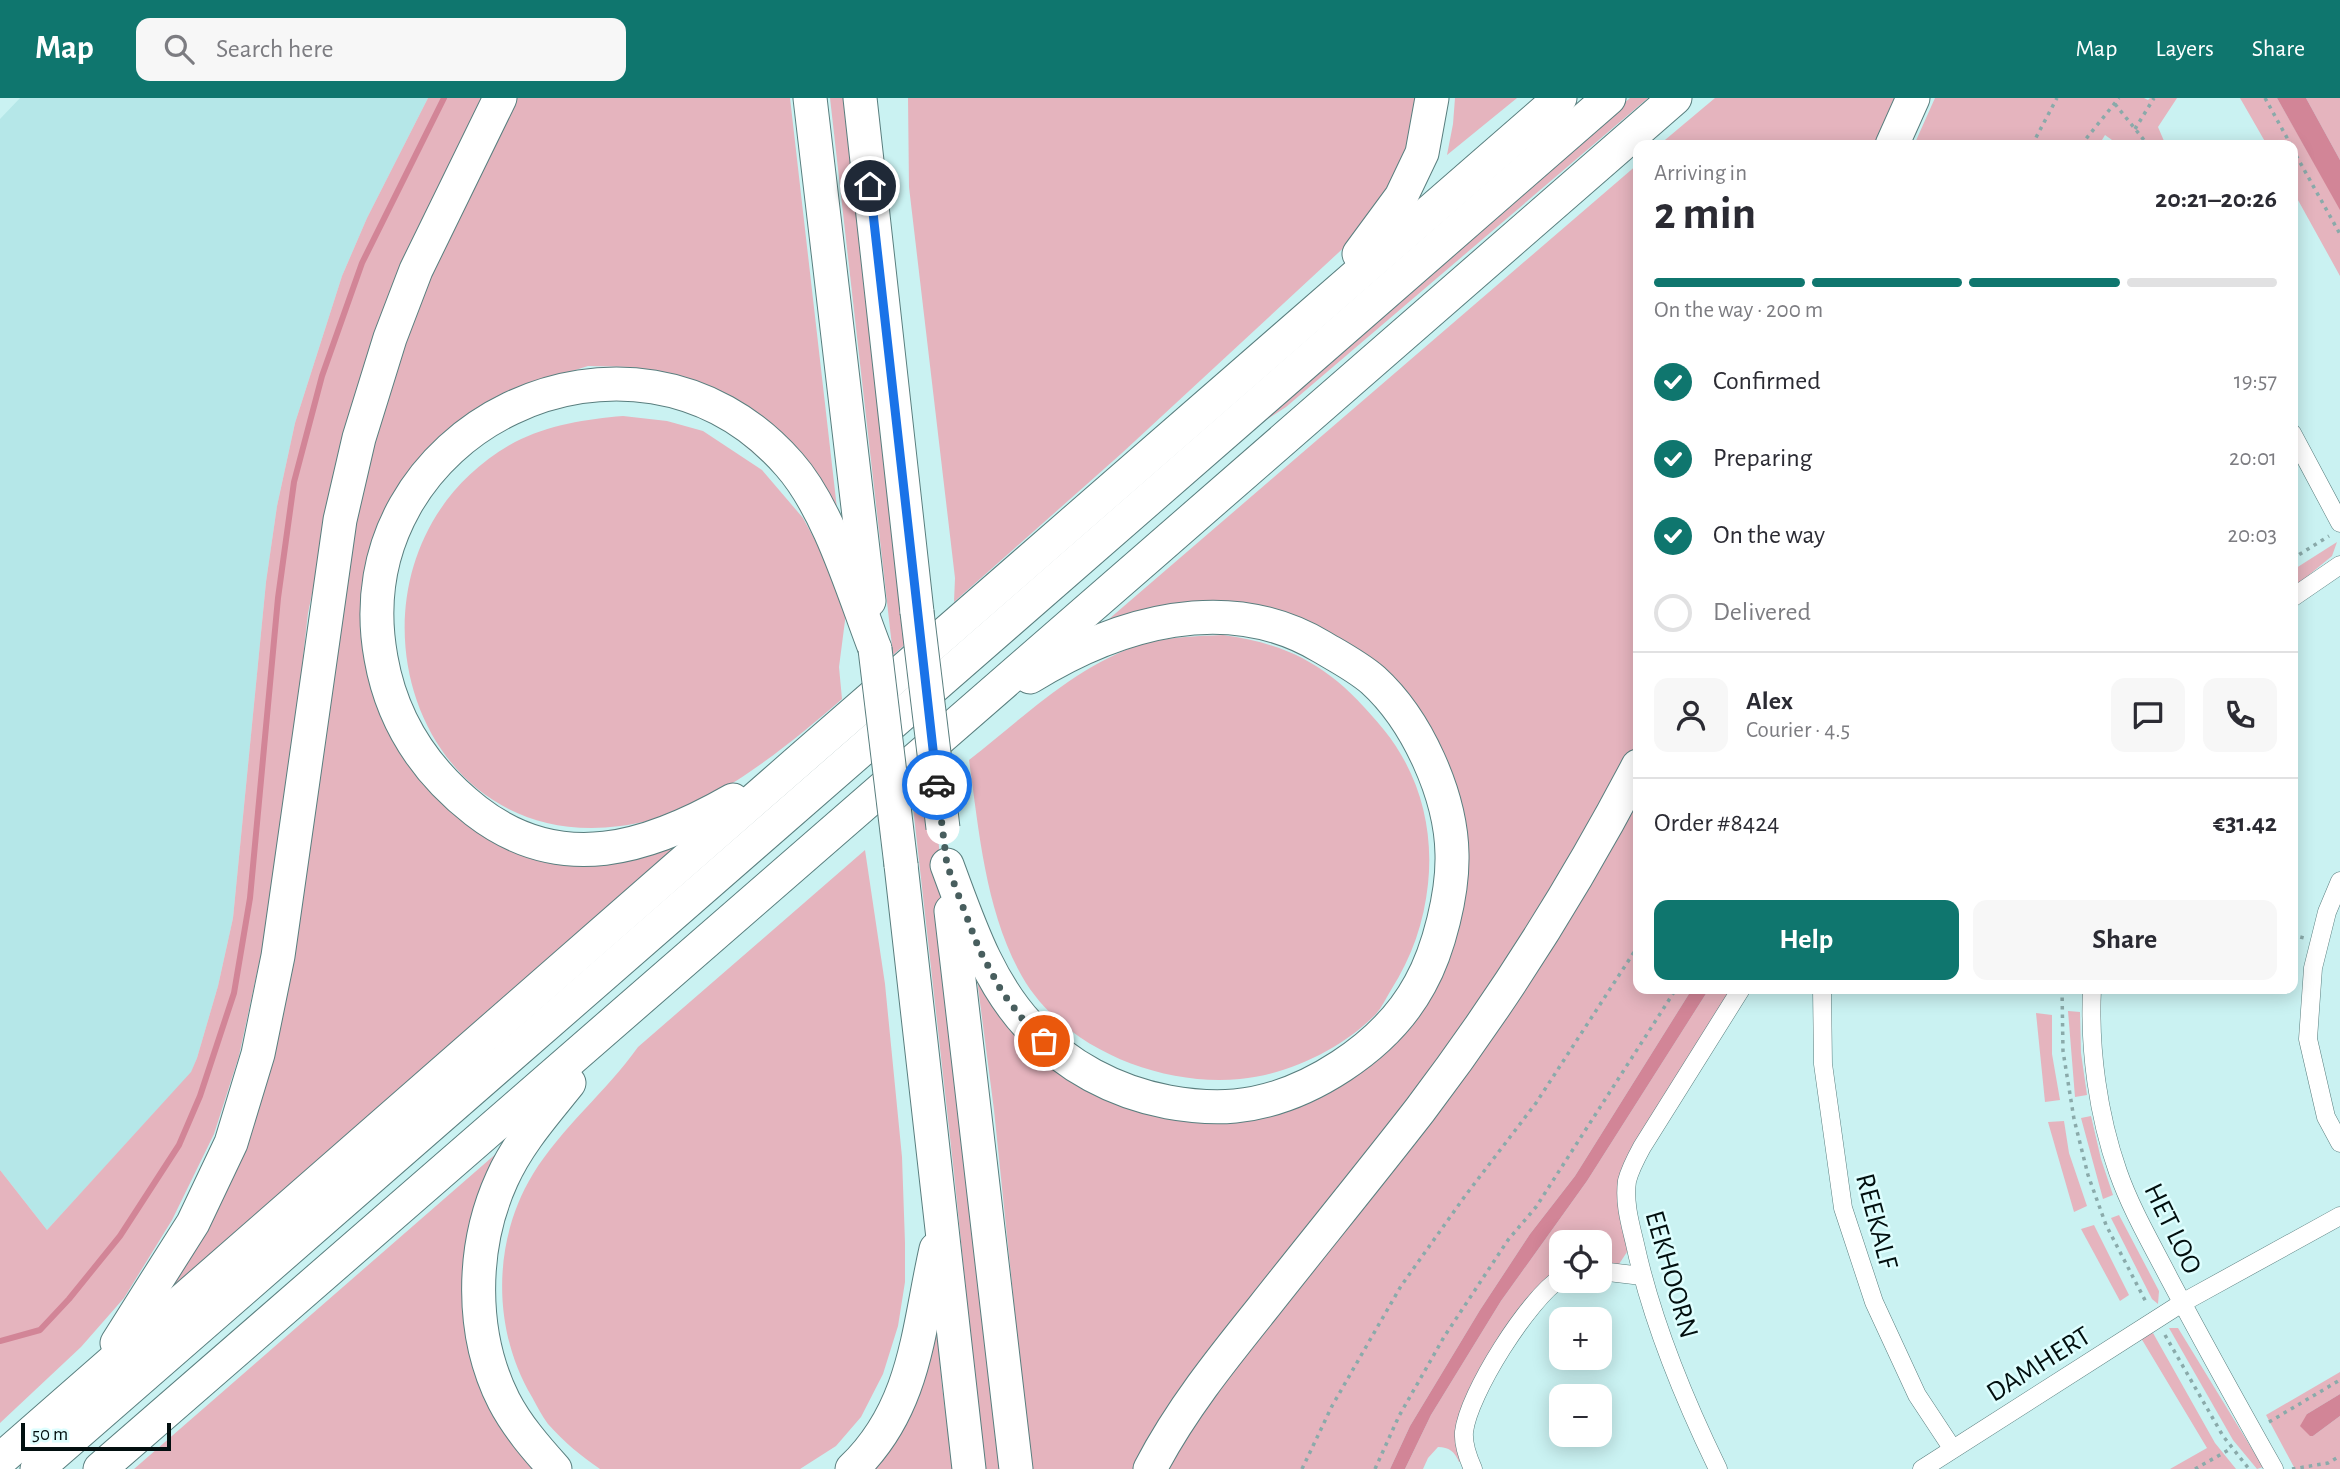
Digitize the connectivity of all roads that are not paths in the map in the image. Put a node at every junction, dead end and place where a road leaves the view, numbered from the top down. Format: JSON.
{"nodes":[{"id":1,"x":500,"y":98,"type":"edge"},
{"id":2,"x":810,"y":98,"type":"edge"},
{"id":3,"x":860,"y":98,"type":"edge"},
{"id":4,"x":876,"y":98,"type":"edge"},
{"id":5,"x":1432,"y":98,"type":"edge"},
{"id":6,"x":1560,"y":98,"type":"edge"},
{"id":7,"x":1609,"y":98,"type":"edge"},
{"id":8,"x":1675,"y":98,"type":"edge"},
{"id":9,"x":1913,"y":98,"type":"edge"},
{"id":10,"x":1894,"y":140,"type":"edge"},
{"id":11,"x":870,"y":186,"type":"junction"},
{"id":12,"x":1293,"y":331,"type":"junction"},
{"id":13,"x":2298,"y":446,"type":"edge"},
{"id":14,"x":2335,"y":529,"type":"edge"},
{"id":15,"x":2340,"y":565,"type":"edge"},
{"id":16,"x":2298,"y":594,"type":"edge"},
{"id":17,"x":875,"y":649,"type":"junction"},
{"id":18,"x":956,"y":723,"type":"junction"},
{"id":19,"x":793,"y":766,"type":"junction"},
{"id":20,"x":1633,"y":775,"type":"edge"},
{"id":21,"x":947,"y":865,"type":"junction"},
{"id":22,"x":2340,"y":881,"type":"edge"},
{"id":23,"x":1738,"y":994,"type":"edge"},
{"id":24,"x":1822,"y":994,"type":"edge"},
{"id":25,"x":2092,"y":994,"type":"edge"},
{"id":26,"x":618,"y":1021,"type":"junction"},
{"id":27,"x":2340,"y":1143,"type":"edge"},
{"id":28,"x":2340,"y":1216,"type":"edge"},
{"id":29,"x":942,"y":1226,"type":"junction"},
{"id":30,"x":1612,"y":1272,"type":"edge"},
{"id":31,"x":1642,"y":1276,"type":"junction"},
{"id":32,"x":1549,"y":1285,"type":"edge"},
{"id":33,"x":2182,"y":1303,"type":"junction"},
{"id":34,"x":89,"y":1383,"type":"junction"},
{"id":35,"x":1952,"y":1448,"type":"junction"},
{"id":36,"x":0,"y":1460,"type":"edge"},
{"id":37,"x":37,"y":1469,"type":"edge"},
{"id":38,"x":100,"y":1469,"type":"edge"},
{"id":39,"x":555,"y":1469,"type":"edge"},
{"id":40,"x":852,"y":1469,"type":"edge"},
{"id":41,"x":969,"y":1469,"type":"edge"},
{"id":42,"x":1016,"y":1469,"type":"edge"},
{"id":43,"x":1150,"y":1469,"type":"edge"},
{"id":44,"x":1473,"y":1469,"type":"edge"},
{"id":45,"x":1718,"y":1469,"type":"edge"},
{"id":46,"x":1922,"y":1469,"type":"edge"},
{"id":47,"x":2274,"y":1469,"type":"edge"}],
"edges":[{"from":1,"to":34,"type":"highway"},
{"from":2,"to":17,"type":"highway"},
{"from":3,"to":11,"type":"highway"},
{"from":4,"to":11,"type":"highway"},
{"from":5,"to":12,"type":"highway"},
{"from":6,"to":12,"type":"highway"},
{"from":7,"to":37,"type":"highway"},
{"from":8,"to":18,"type":"highway"},
{"from":9,"to":10,"type":"highway"},
{"from":11,"to":21,"type":"highway","bridge":true},
{"from":12,"to":19,"type":"highway"},
{"from":13,"to":14,"type":"street"},
{"from":15,"to":16,"type":"street"},
{"from":17,"to":19,"type":"highway"},
{"from":17,"to":29,"type":"highway","bridge":true},
{"from":18,"to":21,"type":"highway"},
{"from":18,"to":26,"type":"highway"},
{"from":19,"to":34,"type":"highway"},
{"from":20,"to":43,"type":"highway"},
{"from":21,"to":42,"type":"highway"},
{"from":22,"to":27,"type":"street"},
{"from":23,"to":31,"type":"street","name":"EEKHOORN"},
{"from":24,"to":35,"type":"street","name":"REEKALF"},
{"from":25,"to":33,"type":"street","name":"HET LOO"},
{"from":26,"to":38,"type":"highway"},
{"from":26,"to":39,"type":"highway"},
{"from":28,"to":33,"type":"street","name":"DAMHERT"},
{"from":29,"to":40,"type":"highway"},
{"from":29,"to":41,"type":"highway"},
{"from":30,"to":31,"type":"street"},
{"from":31,"to":45,"type":"street","name":"EEKHOORN"},
{"from":32,"to":44,"type":"street"},
{"from":33,"to":35,"type":"street","name":"DAMHERT"},
{"from":33,"to":47,"type":"street","name":"HET LOO"},
{"from":34,"to":36,"type":"highway"},
{"from":35,"to":46,"type":"street","name":"DAMHERT"}]}
